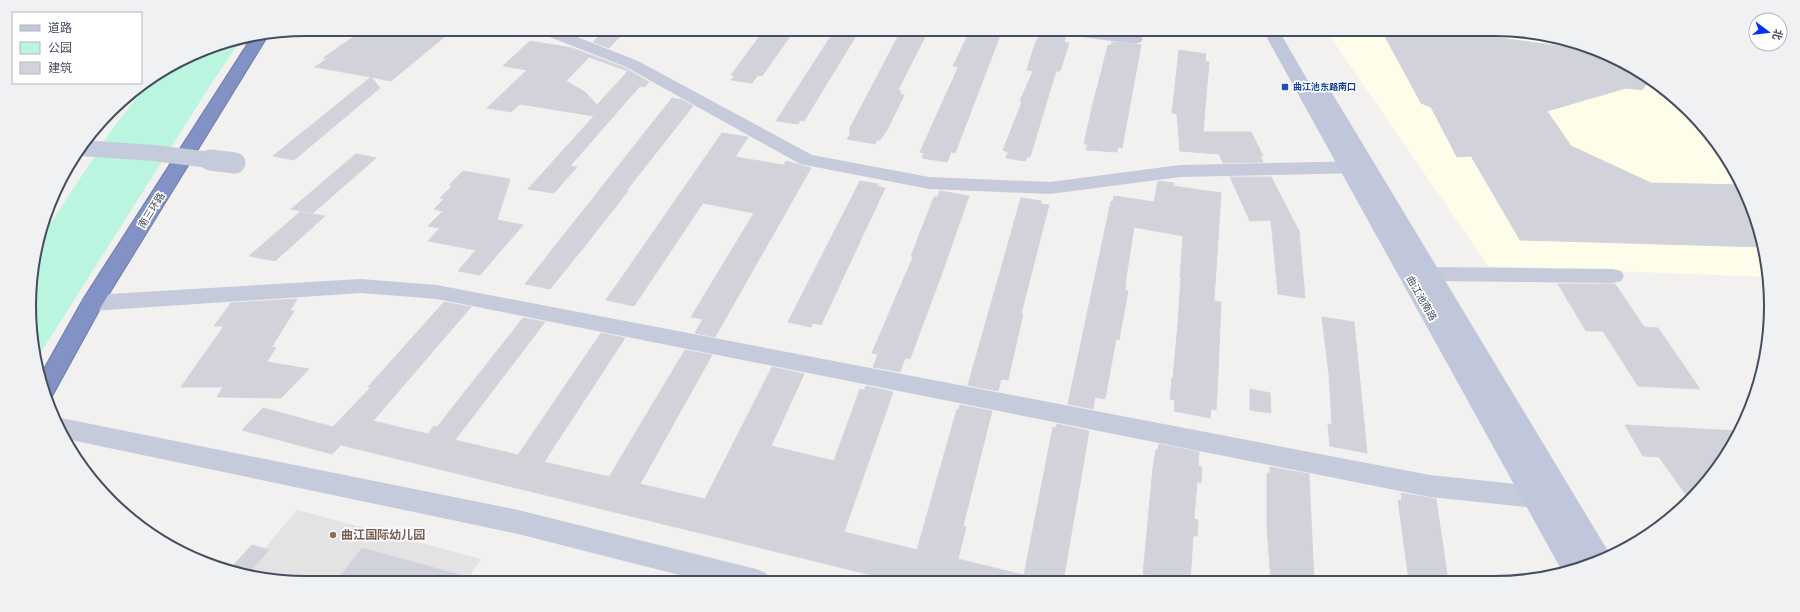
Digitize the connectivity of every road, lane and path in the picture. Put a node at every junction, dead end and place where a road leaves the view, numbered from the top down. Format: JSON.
{"nodes":[{"id":1,"x":580,"y":36,"type":"edge"},
{"id":2,"x":1112,"y":36,"type":"edge"},
{"id":3,"x":1274,"y":36,"type":"edge"},
{"id":4,"x":1289,"y":36,"type":"edge"},
{"id":5,"x":1135,"y":39,"type":"dead end"},
{"id":6,"x":260,"y":40,"type":"edge"},
{"id":7,"x":87,"y":148,"type":"edge"},
{"id":8,"x":235,"y":163,"type":"dead end"},
{"id":9,"x":1357,"y":167,"type":"junction"},
{"id":10,"x":1430,"y":274,"type":"junction"},
{"id":11,"x":1613,"y":276,"type":"dead end"},
{"id":12,"x":92,"y":303,"type":"junction"},
{"id":13,"x":47,"y":384,"type":"edge"},
{"id":14,"x":66,"y":429,"type":"edge"},
{"id":15,"x":1535,"y":497,"type":"junction"},
{"id":16,"x":1596,"y":555,"type":"edge"},
{"id":17,"x":1573,"y":564,"type":"edge"},
{"id":18,"x":732,"y":576,"type":"edge"}],
"edges":[{"from":1,"to":9,"type":"street"},
{"from":2,"to":5,"type":"street"},
{"from":3,"to":9,"type":"main road","name":"曲江池南路"},
{"from":4,"to":9,"type":"main road","name":"曲江池南路"},
{"from":6,"to":12,"type":"highway","name":"南三环路"},
{"from":7,"to":8,"type":"street","bridge":true},
{"from":9,"to":10,"type":"main road","name":"曲江池南路"},
{"from":9,"to":15,"type":"main road","name":"曲江池南路"},
{"from":10,"to":11,"type":"street"},
{"from":10,"to":16,"type":"main road","name":"曲江池南路"},
{"from":12,"to":13,"type":"highway","name":"南三环路"},
{"from":12,"to":15,"type":"street"},
{"from":14,"to":18,"type":"street"},
{"from":15,"to":17,"type":"main road","name":"曲江池南路"}]}
